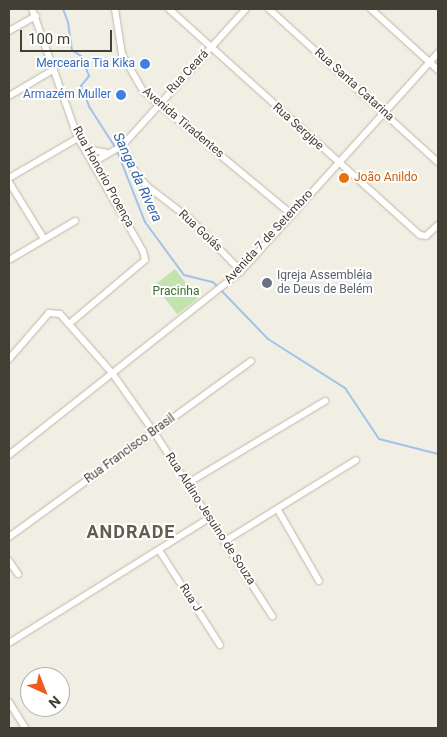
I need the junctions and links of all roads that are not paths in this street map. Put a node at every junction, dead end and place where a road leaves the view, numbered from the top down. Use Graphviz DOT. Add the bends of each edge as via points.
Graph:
graph roads {
  1 [pos="32,9"];
  2 [pos="115,9"];
  3 [pos="169,9"];
  4 [pos="246,9"];
  5 [pos="270,9"];
  6 [pos="372,9"];
  7 [pos="36,16"];
  8 [pos="9,31"];
  9 [pos="211,47"];
  10 [pos="438,53"];
  11 [pos="430,62"];
  12 [pos="53,70"];
  13 [pos="438,70"];
  14 [pos="9,96"];
  15 [pos="159,104"];
  16 [pos="385,112"];
  17 [pos="78,138"];
  18 [pos="120,147"];
  19 [pos="85,149"];
  20 [pos="107,153"];
  21 [pos="94,162"];
  22 [pos="438,162"];
  23 [pos="339,163"];
  24 [pos="9,178"];
  25 [pos="9,182"];
  26 [pos="291,214"];
  27 [pos="75,221"];
  28 [pos="438,226"];
  29 [pos="44,239"];
  30 [pos="9,260"];
  31 [pos="241,271"];
  32 [pos="70,324"];
  33 [pos="9,359"];
  34 [pos="251,361"];
  35 [pos="112,373"];
  36 [pos="325,401"];
  37 [pos="154,432"];
  38 [pos="9,455"];
  39 [pos="356,460"];
  40 [pos="188,483"];
  41 [pos="278,510"];
  42 [pos="209,518"];
  43 [pos="9,537"];
  44 [pos="224,541"];
  45 [pos="160,550"];
  46 [pos="9,561"];
  47 [pos="18,574"];
  48 [pos="318,581"];
  49 [pos="272,616"];
  50 [pos="9,643"];
  51 [pos="220,645"];
  52 [pos="9,702"];
  53 [pos="24,728"];
  1 -- 7 [label="street, Rua Honorio Proença"];
  2 -- 15 [label="street, Avenida Tiradentes" via="122,54 131,74 143,91"];
  3 -- 9 [label="street, Rua Sergipe"];
  4 -- 9 [label="street, Rua Ceará"];
  5 -- 16 [label="street, Rua Santa Catarina"];
  6 -- 11 [label="street"];
  7 -- 8 [label="street"];
  7 -- 12 [label="street, Rua Honorio Proença"];
  9 -- 15 [label="street, Rua Ceará"];
  9 -- 23 [label="street, Rua Sergipe"];
  10 -- 11 [label="street, Avenida 7 de Setembro"];
  11 -- 13 [label="street"];
  11 -- 16 [label="street, Avenida 7 de Setembro"];
  12 -- 14 [label="street"];
  12 -- 17 [label="street, Rua Honorio Proença"];
  15 -- 18 [label="street, Rua Ceará"];
  15 -- 26 [label="street, Avenida Tiradentes"];
  16 -- 22 [label="street, Rua Santa Catarina"];
  16 -- 23 [label="street, Avenida 7 de Setembro"];
  17 -- 19 [label="street, Rua Honorio Proença"];
  17 -- 24 [label="street"];
  18 -- 20 [label="street, Rua Ceará"];
  18 -- 31 [label="street, Rua Goiás" via="147,186 191,220"];
  19 -- 20 [label="street"];
  19 -- 21 [label="street, Rua Honorio Proença"];
  20 -- 21 [label="street, Rua Ceará"];
  21 -- 32 [label="street, Rua Honorio Proença" via="143,251 144,260"];
  23 -- 26 [label="street, Avenida 7 de Setembro"];
  23 -- 28 [label="street, Rua Sergipe" via="420,235 431,233"];
  25 -- 29 [label="street"];
  26 -- 31 [label="street, Avenida 7 de Setembro"];
  27 -- 29 [label="street"];
  29 -- 30 [label="street"];
  31 -- 35 [label="street, Avenida 7 de Setembro"];
  32 -- 33 [label="street" via="60,314 49,313"];
  32 -- 35 [label="street, Rua Aldino Jesuino de Souza"];
  34 -- 37 [label="street, Rua Francisco Brasil"];
  35 -- 37 [label="street, Rua Aldino Jesuino de Souza"];
  35 -- 38 [label="street, Avenida 7 de Setembro"];
  36 -- 40 [label="street"];
  37 -- 40 [label="street, Rua Aldino Jesuino de Souza"];
  37 -- 43 [label="street, Rua Francisco Brasil"];
  39 -- 41 [label="street"];
  40 -- 42 [label="street, Rua Aldino Jesuino de Souza"];
  41 -- 44 [label="street"];
  41 -- 48 [label="street"];
  42 -- 44 [label="street, Rua Aldino Jesuino de Souza"];
  42 -- 45 [label="street"];
  44 -- 49 [label="street, Rua Aldino Jesuino de Souza"];
  45 -- 50 [label="street"];
  45 -- 51 [label="street, Rua J"];
  46 -- 47 [label="street"];
  52 -- 53 [label="street"];
}
